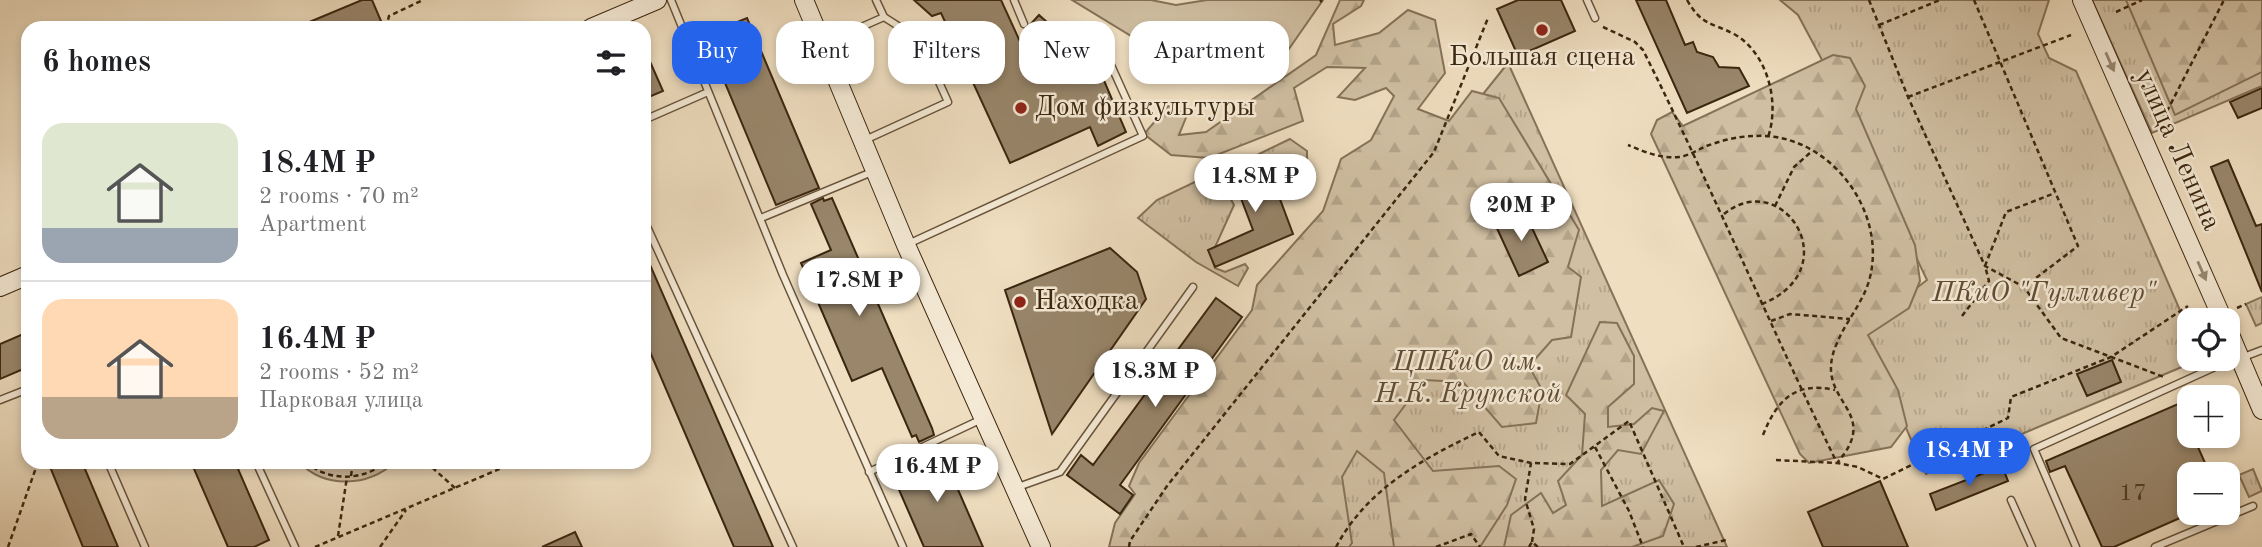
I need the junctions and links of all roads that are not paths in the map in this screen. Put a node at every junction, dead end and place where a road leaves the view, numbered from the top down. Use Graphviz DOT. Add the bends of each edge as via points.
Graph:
graph roads {
  1 [pos="657,0"];
  2 [pos="671,0"];
  3 [pos="804,0"];
  4 [pos="876,0"];
  5 [pos="1014,0"];
  6 [pos="1587,0"];
  7 [pos="2082,0"];
  8 [pos="884,17"];
  9 [pos="1595,18"];
  10 [pos="608,21"];
  11 [pos="814,21"];
  12 [pos="1023,21"];
  13 [pos="874,22"];
  14 [pos="1115,74"];
  15 [pos="841,84"];
  16 [pos="708,92"];
  17 [pos="651,117"];
  18 [pos="865,140"];
  19 [pos="877,170"];
  20 [pos="761,218"];
  21 [pos="651,235"];
  22 [pos="906,245"];
  23 [pos="21,278"];
  24 [pos="0,287"];
  25 [pos="1193,287"];
  26 [pos="2219,308"];
  27 [pos="2262,350"];
  28 [pos="2240,356"];
  29 [pos="2243,363"];
  30 [pos="2206,371"];
  31 [pos="2262,384"];
  32 [pos="21,392"];
  33 [pos="0,400"];
  34 [pos="2262,410"];
  35 [pos="984,418"];
  36 [pos="111,469"];
  37 [pos="259,469"];
  38 [pos="869,472"];
  39 [pos="1016,488"];
  40 [pos="2011,500"];
  41 [pos="2253,506"];
  42 [pos="145,547"];
  43 [pos="295,547"];
  44 [pos="793,547"];
  45 [pos="903,547"];
  46 [pos="1041,547"];
  47 [pos="2032,547"];
  48 [pos="2076,547"];
  49 [pos="2155,547"];
  1 -- 10 [label="main road"];
  2 -- 16 [label="lane"];
  3 -- 11 [label="main road"];
  4 -- 8 [label="lane"];
  5 -- 12 [label="lane"];
  6 -- 9 [label="lane"];
  7 -- 26 [label="main road, улица Ленина, one-way"];
  8 -- 13 [label="lane"];
  8 -- 18 [label="lane" via="920,40 948,102"];
  14 -- 22 [label="lane" via="1143,136"];
  15 -- 18 [label="main road"];
  16 -- 17 [label="lane"];
  16 -- 20 [label="lane"];
  18 -- 19 [label="main road"];
  19 -- 20 [label="lane"];
  19 -- 22 [label="main road"];
  20 -- 38 [label="lane"];
  21 -- 44 [label="lane"];
  22 -- 35 [label="main road"];
  23 -- 24 [label="main road"];
  25 -- 39 [label="lane" via="1060,472"];
  27 -- 29 [label="lane"];
  28 -- 29 [label="main road"];
  29 -- 31 [label="main road"];
  29 -- 34 [label="main road"];
  30 -- 48 [label="lane" via="2034,449"];
  32 -- 33 [label="lane"];
  35 -- 38 [label="lane"];
  35 -- 39 [label="main road"];
  36 -- 42 [label="lane"];
  37 -- 43 [label="lane"];
  38 -- 45 [label="lane"];
  39 -- 46 [label="main road"];
  40 -- 47 [label="lane"];
  41 -- 49 [label="lane"];
}
